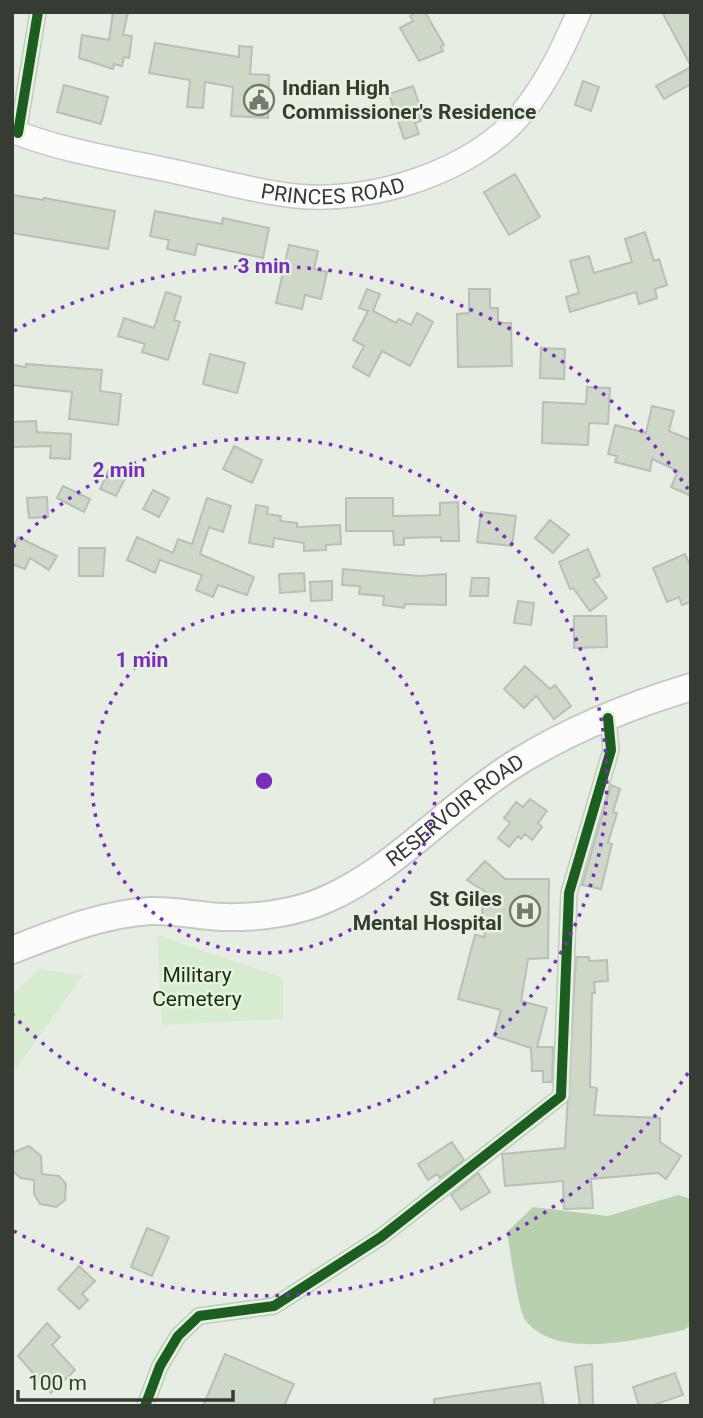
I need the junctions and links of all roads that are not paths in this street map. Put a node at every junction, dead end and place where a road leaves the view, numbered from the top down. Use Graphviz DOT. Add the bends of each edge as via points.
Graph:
graph roads {
  1 [pos="38,12"];
  2 [pos="579,12"];
  3 [pos="15,132"];
  4 [pos="691,687"];
  5 [pos="608,718"];
  6 [pos="12,950"];
  7 [pos="145,1406"];
  1 -- 3 [label="street"];
  2 -- 3 [label="main road, PRINCES ROAD" via="548,77 520,116 478,150 393,190 296,196 52,145"];
  4 -- 5 [label="highway, RESERVOIR ROAD"];
  5 -- 6 [label="highway, RESERVOIR ROAD" via="507,769 359,881 327,899 262,915 127,914 51,934"];
  5 -- 7 [label="street" via="611,750 569,893 561,1096 381,1237 274,1306 198,1316 178,1336 160,1366"];
}
